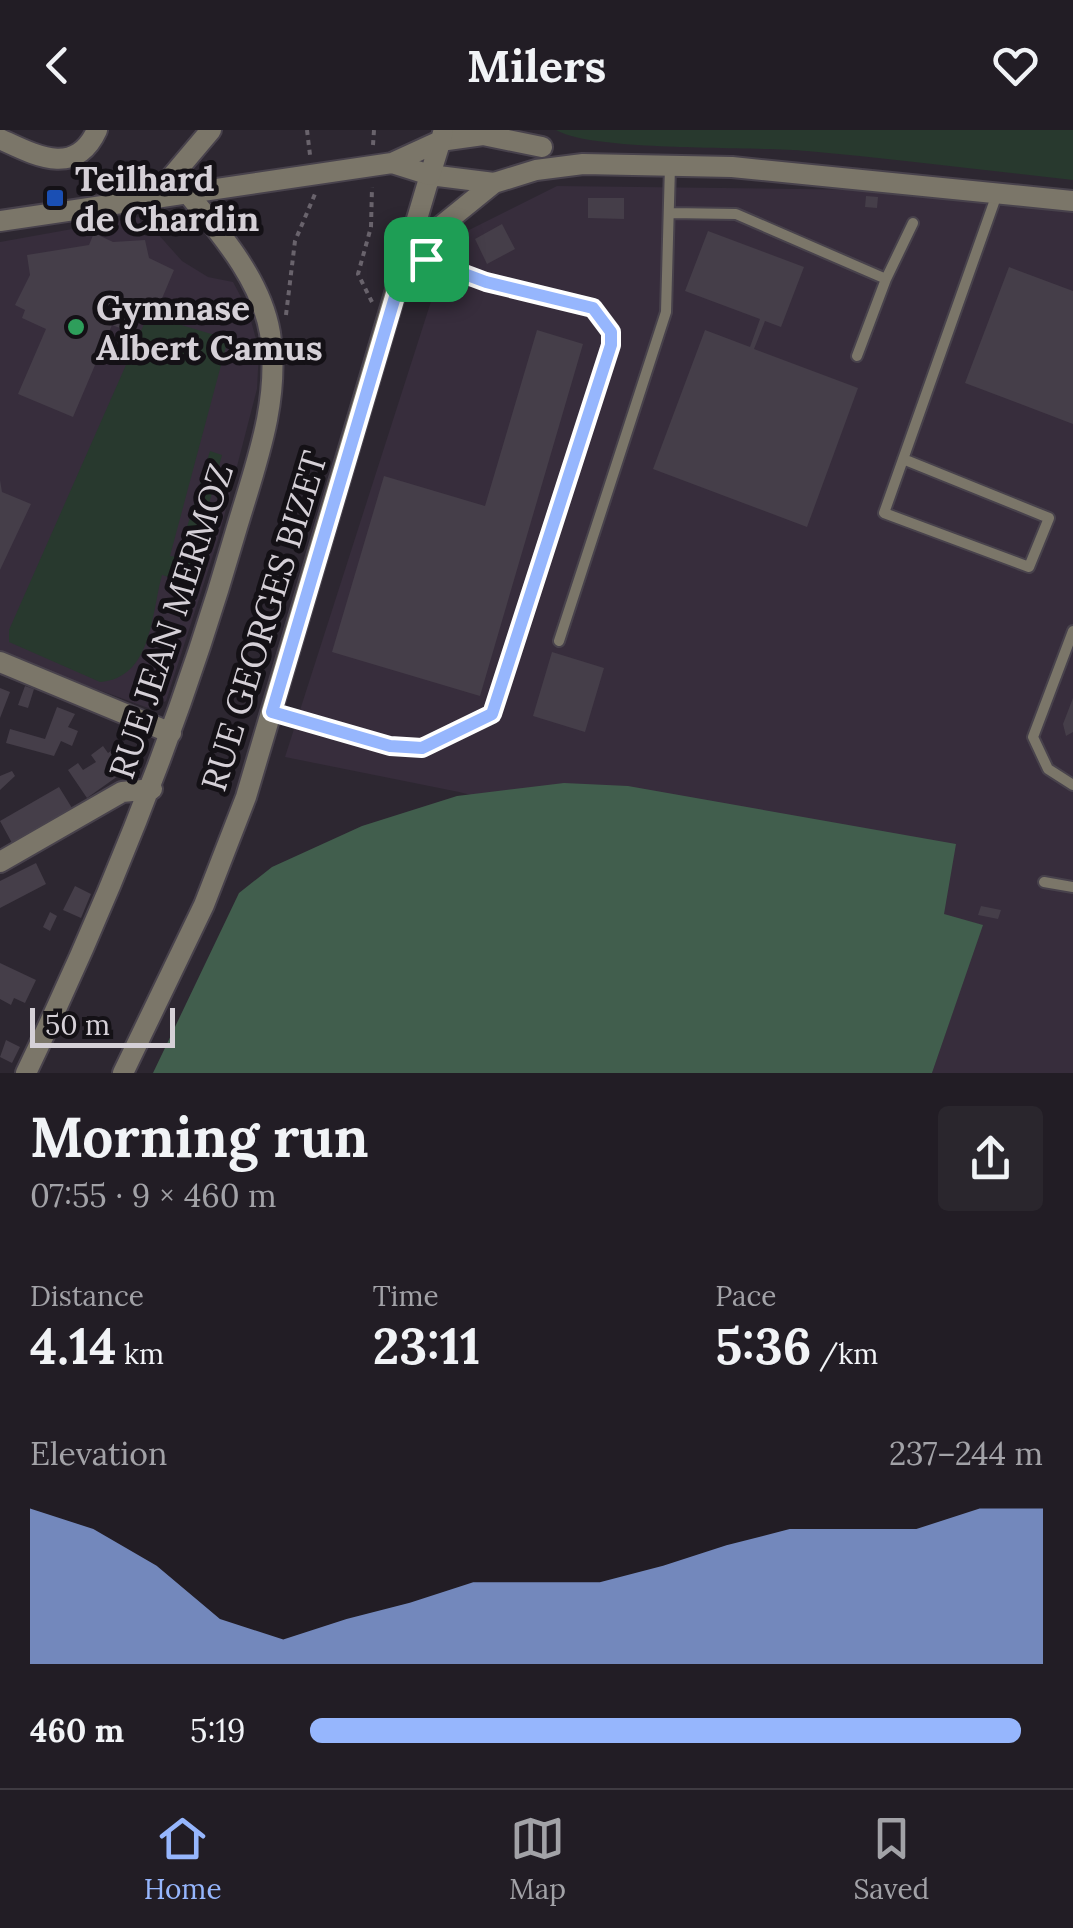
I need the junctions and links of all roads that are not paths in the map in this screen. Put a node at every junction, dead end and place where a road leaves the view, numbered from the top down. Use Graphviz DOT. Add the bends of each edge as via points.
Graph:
graph roads {
  1 [pos="97,130"];
  2 [pos="211,130"];
  3 [pos="523,130"];
  4 [pos="442,136"];
  5 [pos="0,139"];
  6 [pos="542,146"];
  7 [pos="383,158"];
  8 [pos="583,164"];
  9 [pos="670,166"];
  10 [pos="430,174"];
  11 [pos="494,183"];
  12 [pos="185,190"];
  13 [pos="997,193"];
  14 [pos="157,194"];
  15 [pos="1073,200"];
  16 [pos="670,213"];
  17 [pos="0,221"];
  18 [pos="913,223"];
  19 [pos="408,253"];
  20 [pos="886,279"];
  21 [pos="856,356"];
  22 [pos="903,459"];
  23 [pos="1073,631"];
  24 [pos="558,641"];
  25 [pos="0,662"];
  26 [pos="272,712"];
  27 [pos="171,733"];
  28 [pos="1073,784"];
  29 [pos="152,788"];
  30 [pos="0,862"];
  31 [pos="1044,882"];
  32 [pos="1073,888"];
  33 [pos="26,1073"];
  34 [pos="123,1073"];
  1 -- 5 [label="street" via="72,158 44,160"];
  2 -- 14 [label="street"];
  3 -- 6 [label="street"];
  4 -- 6 [label="street" via="483,135"];
  4 -- 7 [label="street"];
  4 -- 10 [label="street, RUE GEORGES BIZET"];
  6 -- 8 [label="street"];
  7 -- 10 [label="street"];
  7 -- 12 [label="street"];
  8 -- 9 [label="street"];
  8 -- 11 [label="street"];
  9 -- 13 [label="street" via="732,166"];
  9 -- 16 [label="lane"];
  10 -- 11 [label="street"];
  10 -- 19 [label="street, RUE GEORGES BIZET"];
  11 -- 19 [label="street"];
  12 -- 14 [label="street"];
  12 -- 27 [label="street, RUE JEAN MERMOZ" via="242,266 261,306 272,348 271,398"];
  13 -- 15 [label="street"];
  13 -- 22 [label="lane"];
  14 -- 17 [label="street"];
  16 -- 20 [label="lane" via="736,214"];
  16 -- 24 [label="lane" via="666,312"];
  18 -- 20 [label="lane"];
  19 -- 26 [label="street, RUE GEORGES BIZET"];
  19 -- 26 [label="lane" via="486,282 593,308 611,332 611,345 492,714 422,748 390,746"];
  20 -- 21 [label="lane"];
  22 -- 22 [label="lane" via="1049,518 1029,568 884,514"];
  23 -- 28 [label="lane" via="1034,736 1048,768"];
  25 -- 27 [label="street"];
  26 -- 34 [label="street, RUE GEORGES BIZET" via="222,862"];
  27 -- 29 [label="street, RUE JEAN MERMOZ"];
  29 -- 30 [label="street" via="122,792"];
  29 -- 33 [label="street, RUE JEAN MERMOZ"];
  31 -- 32 [label="lane"];
}
